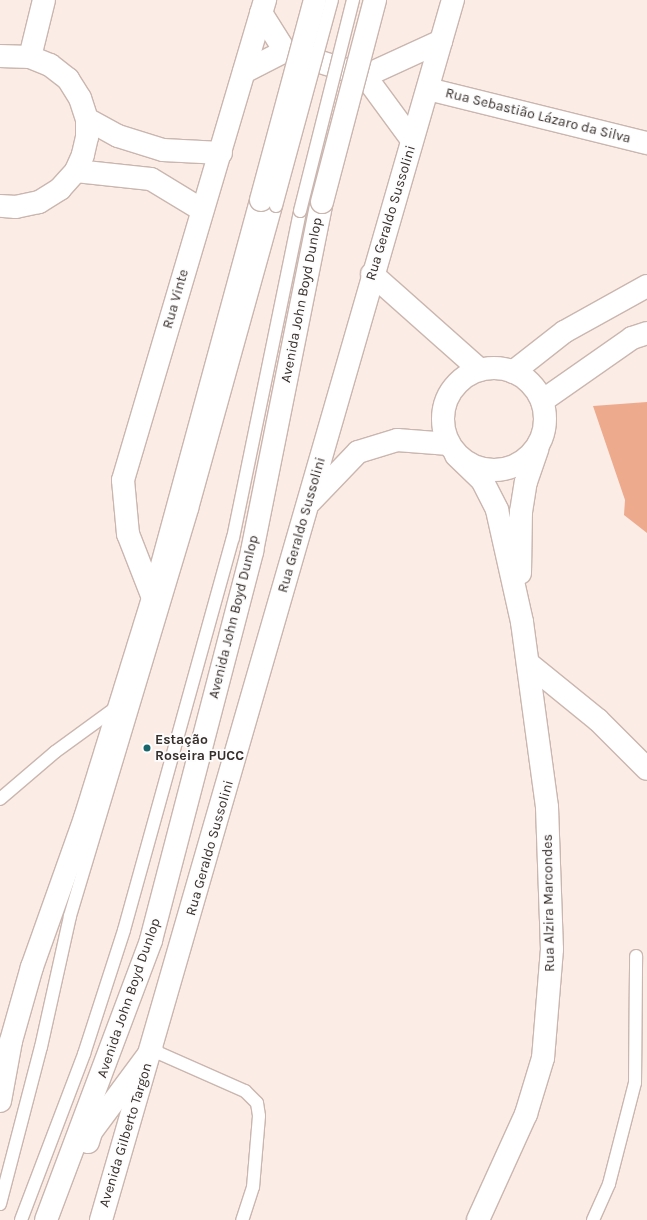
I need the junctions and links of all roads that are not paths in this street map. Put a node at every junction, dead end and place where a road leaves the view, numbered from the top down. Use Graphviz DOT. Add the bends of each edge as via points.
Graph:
graph roads {
  1 [pos="44,0"];
  2 [pos="315,0"];
  3 [pos="332,0"];
  4 [pos="353,0"];
  5 [pos="375,0"];
  6 [pos="453,0"];
  7 [pos="263,7"];
  8 [pos="441,41"];
  9 [pos="286,51"];
  10 [pos="0,56"];
  11 [pos="30,57"];
  12 [pos="244,72"];
  13 [pos="365,76"];
  14 [pos="428,89"];
  15 [pos="86,119"];
  16 [pos="412,140"];
  17 [pos="647,142"];
  18 [pos="221,153"];
  19 [pos="76,171"];
  20 [pos="268,203"];
  21 [pos="0,206"];
  22 [pos="202,210"];
  23 [pos="372,274"];
  24 [pos="647,286"];
  25 [pos="647,333"];
  26 [pos="480,370"];
  27 [pos="513,372"];
  28 [pos="542,400"];
  29 [pos="540,441"];
  30 [pos="453,449"];
  31 [pos="308,503"];
  32 [pos="153,598"];
  33 [pos="522,622"];
  34 [pos="529,664"];
  35 [pos="122,703"];
  36 [pos="647,769"];
  37 [pos="0,799"];
  38 [pos="636,956"];
  39 [pos="152,1050"];
  40 [pos="0,1101"];
  41 [pos="0,1204"];
  42 [pos="21,1220"];
  43 [pos="46,1220"];
  44 [pos="59,1220"];
  45 [pos="101,1220"];
  46 [pos="242,1220"];
  47 [pos="478,1220"];
  48 [pos="593,1220"];
  1 -- 11 [label="street"];
  2 -- 20 [label="street, bridge"];
  3 -- 20 [label="lane, bridge"];
  4 -- 42 [label="lane, bridge" via="300,210 231,545 124,930 84,1054"];
  5 -- 43 [label="street, Avenida John Boyd Dunlop, bridge" via="322,202 252,551 151,940"];
  6 -- 8 [label="street, Rua Geraldo Sussolini"];
  7 -- 9 [label="street"];
  7 -- 12 [label="street, Rua Vinte"];
  8 -- 13 [label="street"];
  8 -- 14 [label="street, Rua Geraldo Sussolini"];
  9 -- 12 [label="street"];
  9 -- 13 [label="street"];
  10 -- 11 [label="street"];
  11 -- 15 [label="street" via="50,65 68,79 80,98"];
  12 -- 18 [label="street, Rua Vinte"];
  13 -- 16 [label="street"];
  14 -- 16 [label="street, Rua Geraldo Sussolini"];
  14 -- 17 [label="street, Rua Sebastião Lázaro da Silva"];
  15 -- 18 [label="street" via="118,136 163,150"];
  15 -- 19 [label="street" via="86,143"];
  16 -- 23 [label="street, Rua Geraldo Sussolini"];
  18 -- 22 [label="street, Rua Vinte"];
  19 -- 21 [label="street" via="60,189 39,202 16,207"];
  19 -- 22 [label="street" via="150,179"];
  20 -- 32 [label="street"];
  20 -- 41 [label="lane" via="192,509 70,916 41,1047"];
  22 -- 32 [label="street, Rua Vinte" via="123,480 128,534"];
  23 -- 26 [label="street"];
  23 -- 31 [label="street, Rua Geraldo Sussolini"];
  24 -- 27 [label="street" via="564,332"];
  25 -- 28 [label="street" via="632,338"];
  26 -- 27 [label="street" via="497,368"];
  26 -- 30 [label="street" via="458,383 444,406 444,432"];
  27 -- 28 [label="street" via="535,388"];
  28 -- 29 [label="street" via="545,414"];
  29 -- 30 [label="street" via="531,455 518,465 502,470 485,470 470,465"];
  29 -- 33 [label="street, Rua Alzira Marcondes" via="526,482 521,512"];
  30 -- 31 [label="street" via="397,440 358,452"];
  30 -- 33 [label="street, Rua Alzira Marcondes" via="482,480 497,510"];
  31 -- 39 [label="street, Rua Geraldo Sussolini"];
  32 -- 35 [label="street"];
  33 -- 34 [label="street, Rua Alzira Marcondes"];
  34 -- 36 [label="street" via="598,720"];
  34 -- 47 [label="street, Rua Alzira Marcondes" via="547,807 552,950 543,1058 526,1114"];
  35 -- 37 [label="lane" via="55,752"];
  35 -- 40 [label="street" via="86,818 32,967 11,1041"];
  38 -- 48 [label="lane" via="635,1083 609,1184"];
  39 -- 44 [label="street" via="91,1132"];
  39 -- 45 [label="street, Avenida Gilberto Targon"];
  39 -- 46 [label="lane" via="245,1091 258,1103 253,1187"];
}
